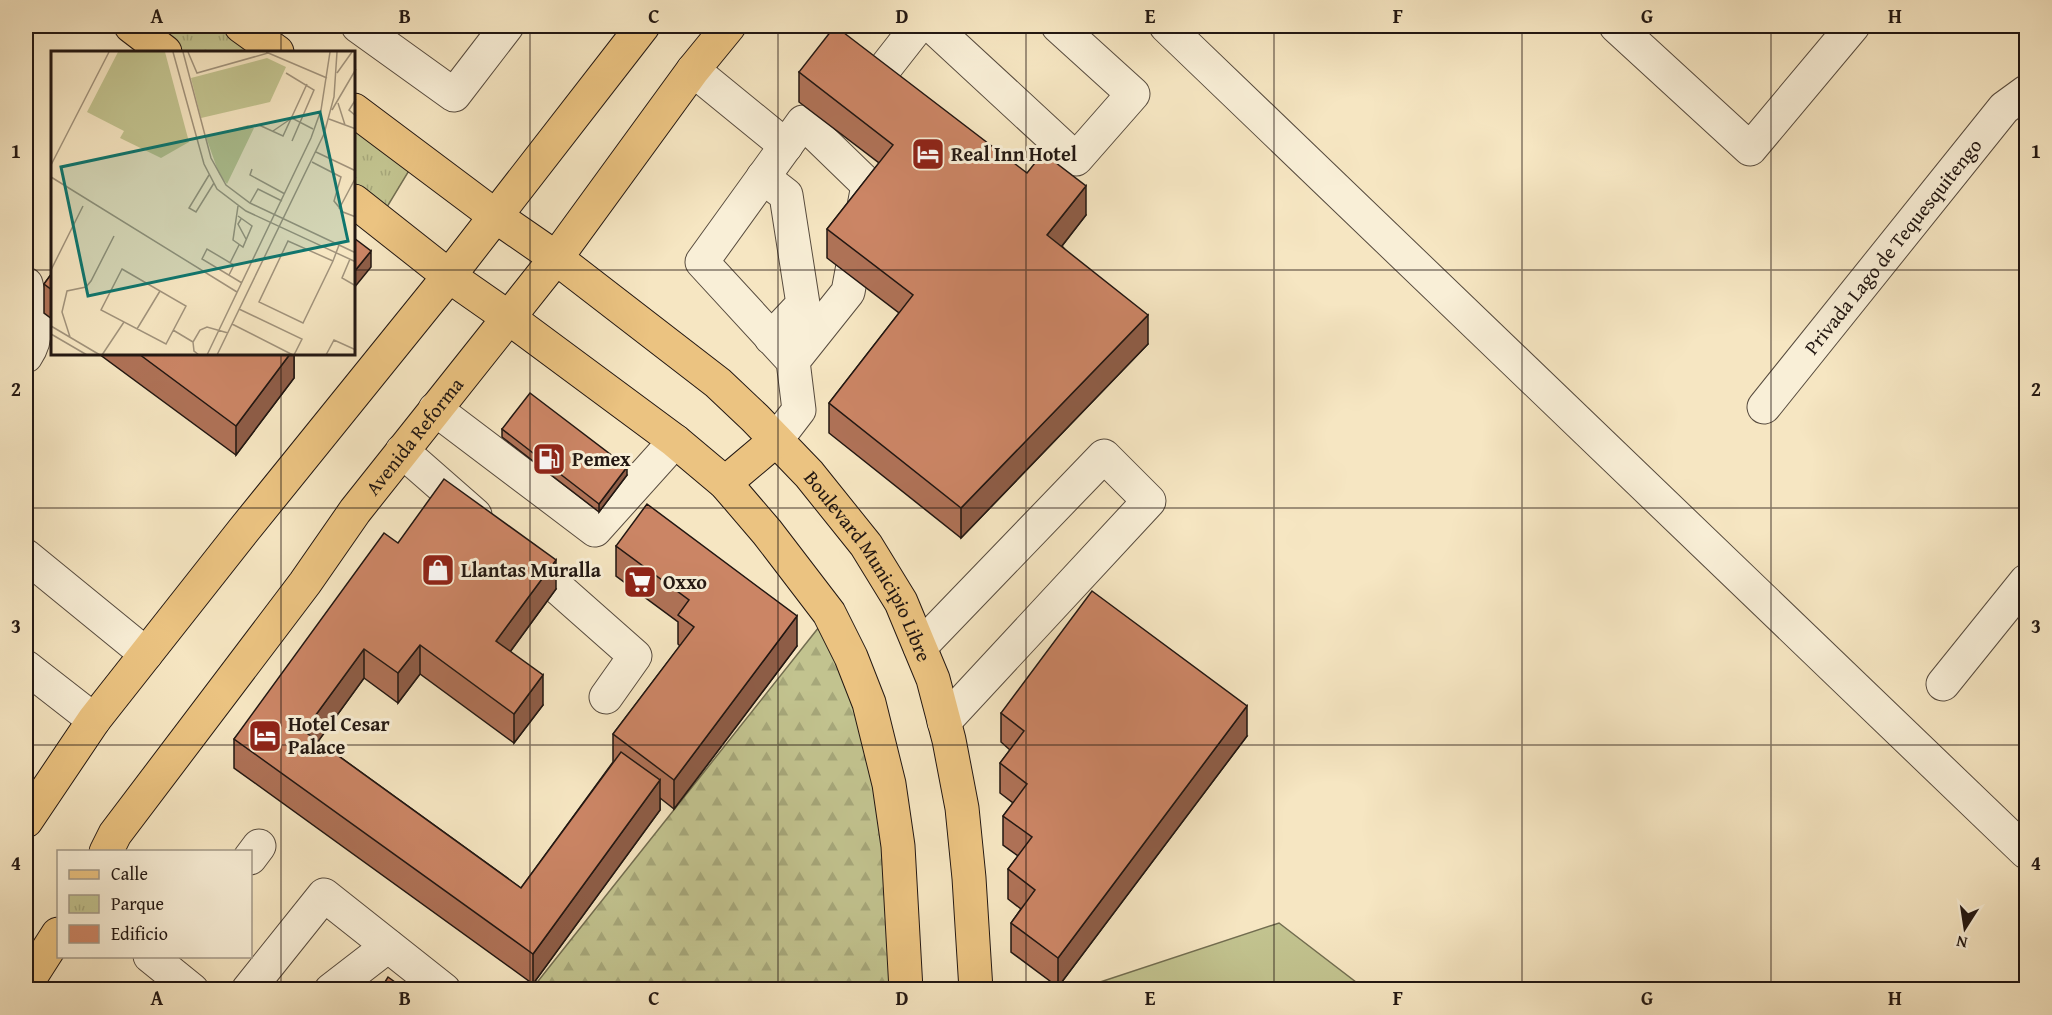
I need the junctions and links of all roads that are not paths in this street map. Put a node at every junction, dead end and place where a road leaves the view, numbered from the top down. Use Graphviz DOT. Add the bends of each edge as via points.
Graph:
graph roads {
  1 [pos="131,26"];
  2 [pos="241,26"];
  3 [pos="358,26"];
  4 [pos="507,26"];
  5 [pos="643,26"];
  6 [pos="729,26"];
  7 [pos="918,26"];
  8 [pos="932,26"];
  9 [pos="1058,26"];
  10 [pos="1166,26"];
  11 [pos="1616,26"];
  12 [pos="1853,26"];
  13 [pos="164,51"];
  14 [pos="276,51"];
  15 [pos="693,70"];
  16 [pos="2026,92"];
  17 [pos="356,112"];
  18 [pos="825,144"];
  19 [pos="786,146"];
  20 [pos="763,177"];
  21 [pos="356,203"];
  22 [pos="494,215"];
  23 [pos="556,258"];
  24 [pos="449,276"];
  25 [pos="26,284"];
  26 [pos="509,318"];
  27 [pos="782,349"];
  28 [pos="26,356"];
  29 [pos="1764,407"];
  30 [pos="435,409"];
  31 [pos="776,440"];
  32 [pos="675,441"];
  33 [pos="402,451"];
  34 [pos="725,483"];
  35 [pos="26,556"];
  36 [pos="2026,581"];
  37 [pos="920,647"];
  38 [pos="146,654"];
  39 [pos="26,668"];
  40 [pos="1942,684"];
  41 [pos="606,697"];
  42 [pos="94,720"];
  43 [pos="944,722"];
  44 [pos="26,821"];
  45 [pos="107,850"];
  46 [pos="2026,852"];
  47 [pos="57,936"];
  48 [pos="388,946"];
  49 [pos="26,984"];
  50 [pos="248,990"];
  51 [pos="331,990"];
  52 [pos="444,990"];
  53 [pos="906,990"];
  54 [pos="976,990"];
  1 -- 13 [label="main road"];
  2 -- 14 [label="main road"];
  3 -- 4 [label="street" via="454,95"];
  5 -- 22 [label="main road"];
  6 -- 15 [label="main road, Avenida Reforma"];
  7 -- 18 [label="street"];
  8 -- 9 [label="street" via="1076,159 1133,94"];
  10 -- 46 [label="street"];
  11 -- 12 [label="street" via="1750,149"];
  15 -- 19 [label="street"];
  15 -- 23 [label="main road, Avenida Reforma"];
  16 -- 29 [label="street, Privada Lago de Tequesquitengo" via="2004,108"];
  17 -- 22 [label="main road, Boulevard Municipio Libre"];
  18 -- 19 [label="street" via="803,122"];
  18 -- 27 [label="street" via="868,185 848,292"];
  19 -- 20 [label="street"];
  20 -- 27 [label="street" via="786,195 802,304"];
  20 -- 27 [label="street" via="702,262"];
  21 -- 24 [label="main road"];
  22 -- 23 [label="main road, Boulevard Municipio Libre"];
  22 -- 24 [label="main road"];
  23 -- 26 [label="main road, Avenida Reforma"];
  23 -- 31 [label="main road, Boulevard Municipio Libre" via="718,383"];
  24 -- 26 [label="main road"];
  24 -- 38 [label="main road"];
  25 -- 28 [label="street" via="35,323 33,346"];
  26 -- 30 [label="main road, Avenida Reforma"];
  26 -- 32 [label="main road"];
  27 -- 31 [label="street" via="800,410"];
  30 -- 32 [label="street" via="595,530"];
  30 -- 33 [label="main road, Avenida Reforma"];
  31 -- 34 [label="main road"];
  31 -- 37 [label="main road, Boulevard Municipio Libre" via="866,545 902,602"];
  32 -- 34 [label="main road"];
  33 -- 41 [label="street" via="635,656"];
  33 -- 45 [label="main road, Avenida Reforma" via="115,834"];
  34 -- 53 [label="main road" via="829,614 869,703 889,784 898,846"];
  35 -- 38 [label="street"];
  36 -- 40 [label="street"];
  37 -- 43 [label="main road, Boulevard Municipio Libre"];
  37 -- 43 [label="street" via="1104,456 1149,501"];
  38 -- 42 [label="main road"];
  39 -- 42 [label="street"];
  42 -- 44 [label="main road"];
  43 -- 54 [label="main road, Boulevard Municipio Libre" via="962,808"];
  47 -- 49 [label="main road"];
  48 -- 50 [label="street" via="324,895"];
  48 -- 51 [label="street"];
  48 -- 52 [label="street"];
}
